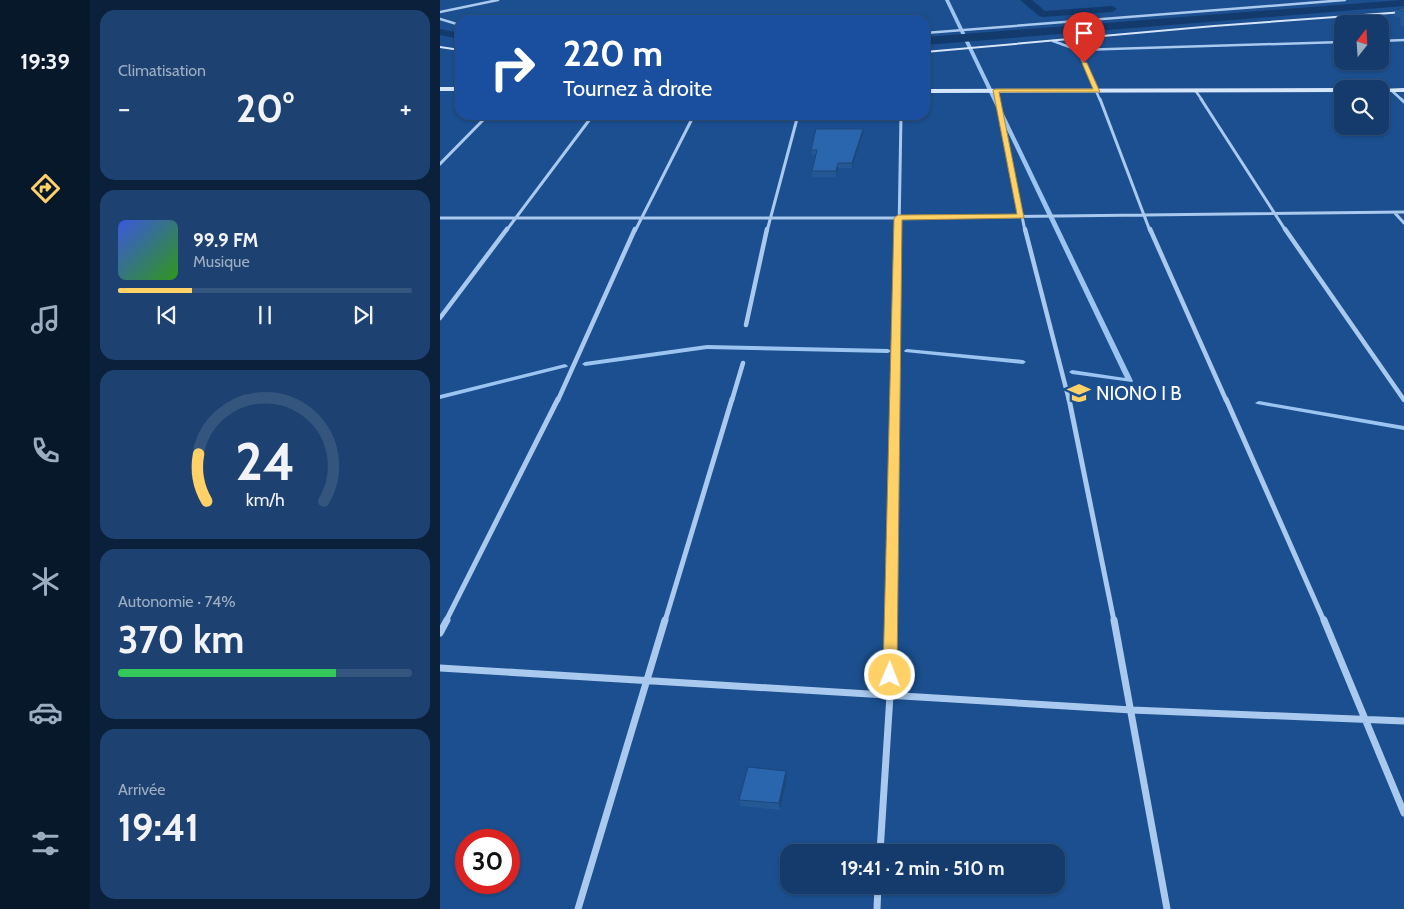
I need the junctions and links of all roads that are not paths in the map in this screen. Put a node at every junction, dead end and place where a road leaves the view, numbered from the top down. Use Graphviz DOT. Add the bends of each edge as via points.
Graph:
graph roads {
  1 [pos="498,0"];
  2 [pos="1345,0"];
  3 [pos="440,12"];
  4 [pos="1404,12"];
  5 [pos="440,19"];
  6 [pos="455,24"];
  7 [pos="930,33"];
  8 [pos="1389,40"];
  9 [pos="1404,40"];
  10 [pos="1053,41"];
  11 [pos="1334,42"];
  12 [pos="440,47"];
  13 [pos="455,49"];
  14 [pos="1078,50"];
  15 [pos="930,52"];
  16 [pos="440,89"];
  17 [pos="455,89"];
  18 [pos="930,90"];
  19 [pos="996,90"];
  20 [pos="1195,90"];
  21 [pos="1334,90"];
  22 [pos="1391,90"];
  23 [pos="1404,90"];
  24 [pos="1097,91"];
  25 [pos="1404,102"];
  26 [pos="483,120"];
  27 [pos="589,120"];
  28 [pos="691,120"];
  29 [pos="797,120"];
  30 [pos="901,120"];
  31 [pos="440,164"];
  32 [pos="1394,212"];
  33 [pos="1404,212"];
  34 [pos="1274,214"];
  35 [pos="1144,215"];
  36 [pos="1021,216"];
  37 [pos="641,217"];
  38 [pos="770,217"];
  39 [pos="440,218"];
  40 [pos="516,218"];
  41 [pos="898,218"];
  42 [pos="1404,223"];
  43 [pos="440,318"];
  44 [pos="746,325"];
  45 [pos="743,363"];
  46 [pos="1404,400"];
  47 [pos="440,633"];
  48 [pos="440,668"];
  49 [pos="648,681"];
  50 [pos="890,695"];
  51 [pos="1132,710"];
  52 [pos="1367,719"];
  53 [pos="1404,721"];
  54 [pos="1404,813"];
  55 [pos="881,844"];
  56 [pos="878,894"];
  57 [pos="578,909"];
  58 [pos="877,909"];
  59 [pos="1167,909"];
  1 -- 3 [label="street"];
  2 -- 7 [label="street"];
  4 -- 10 [label="street"];
  5 -- 6 [label="street"];
  8 -- 9 [label="street"];
  10 -- 14 [label="street"];
  10 -- 15 [label="street"];
  11 -- 14 [label="street"];
  12 -- 13 [label="street"];
  14 -- 24 [label="street"];
  16 -- 17 [label="street"];
  18 -- 19 [label="street"];
  19 -- 24 [label="street"];
  19 -- 36 [label="street"];
  20 -- 21 [label="street"];
  20 -- 24 [label="street"];
  20 -- 34 [label="street"];
  22 -- 23 [label="street"];
  22 -- 25 [label="street"];
  24 -- 35 [label="street"];
  26 -- 31 [label="street"];
  27 -- 40 [label="street"];
  28 -- 37 [label="street"];
  29 -- 38 [label="street"];
  30 -- 41 [label="street"];
  32 -- 33 [label="street"];
  32 -- 34 [label="street"];
  32 -- 42 [label="street"];
  34 -- 35 [label="street"];
  34 -- 46 [label="street"];
  35 -- 36 [label="street"];
  35 -- 52 [label="street"];
  36 -- 41 [label="street"];
  36 -- 51 [label="street" via="1072,410"];
  37 -- 38 [label="street"];
  37 -- 40 [label="street"];
  37 -- 47 [label="street" via="567,382"];
  38 -- 41 [label="street"];
  38 -- 44 [label="street"];
  39 -- 40 [label="street"];
  40 -- 43 [label="street"];
  41 -- 50 [label="street"];
  45 -- 49 [label="street"];
  48 -- 49 [label="street"];
  49 -- 50 [label="street"];
  49 -- 57 [label="street"];
  50 -- 51 [label="street"];
  50 -- 55 [label="street"];
  51 -- 52 [label="street"];
  51 -- 59 [label="street"];
  52 -- 53 [label="street"];
  52 -- 54 [label="street"];
  56 -- 58 [label="street"];
}
